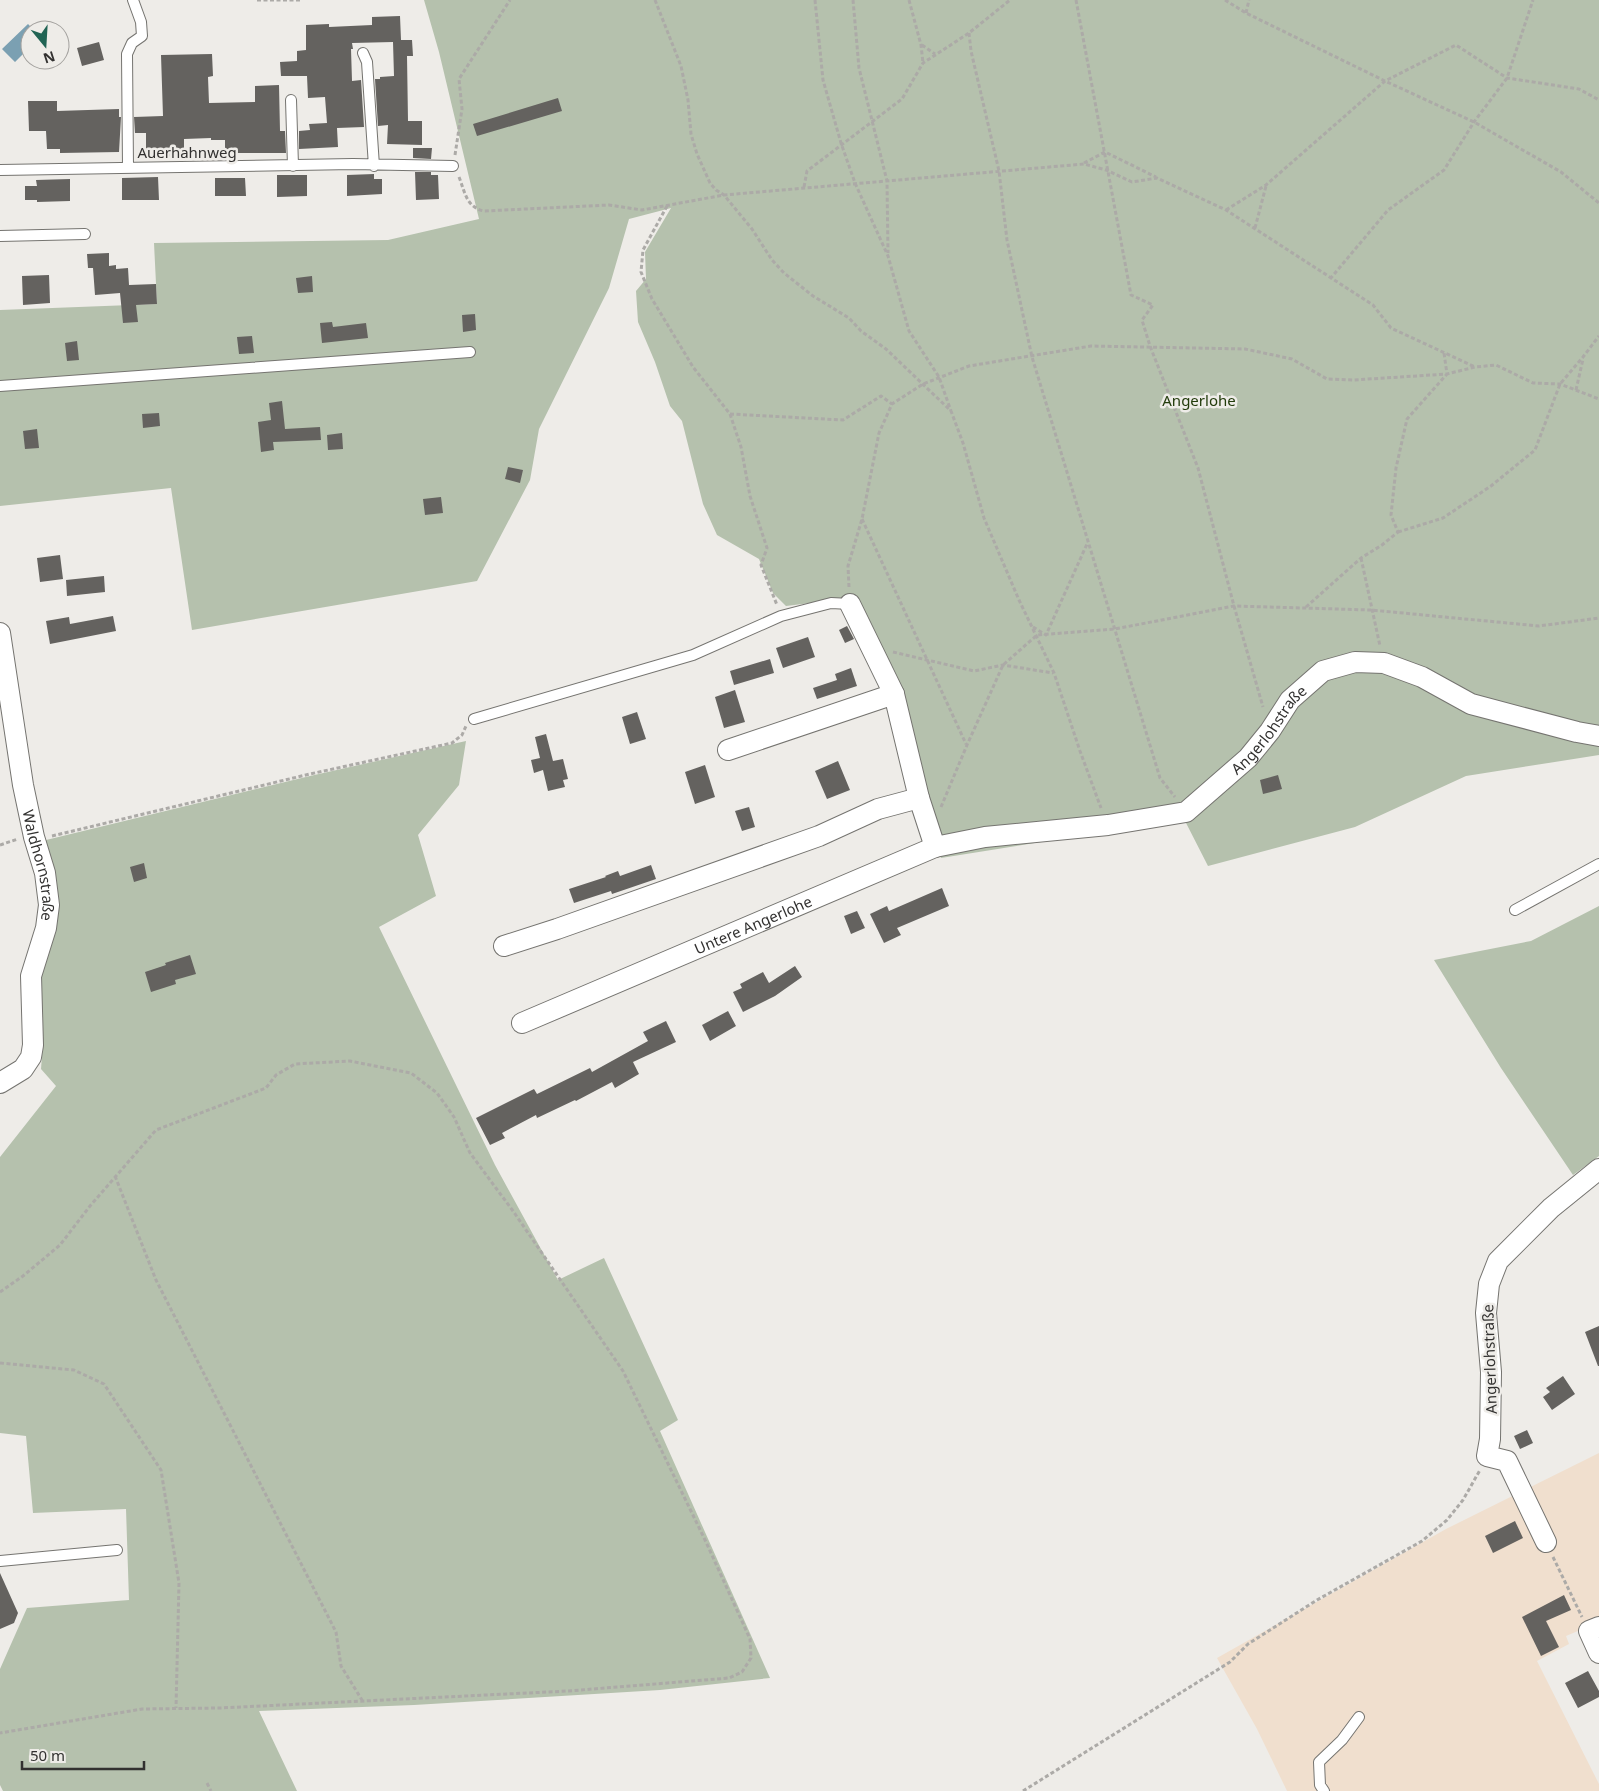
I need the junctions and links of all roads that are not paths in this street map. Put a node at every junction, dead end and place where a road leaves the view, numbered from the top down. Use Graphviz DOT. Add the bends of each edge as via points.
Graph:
graph roads {
  1 [pos="133,0"];
  2 [pos="363,53"];
  3 [pos="291,100"];
  4 [pos="293,166"];
  5 [pos="374,166"];
  6 [pos="453,166"];
  7 [pos="128,167"];
  8 [pos="0,170"];
  9 [pos="85,234"];
  10 [pos="0,236"];
  11 [pos="470,352"];
  12 [pos="0,386"];
  13 [pos="850,604"];
  14 [pos="0,633"];
  15 [pos="894,694"];
  16 [pos="474,719"];
  17 [pos="1599,736"];
  18 [pos="728,750"];
  19 [pos="919,798"];
  20 [pos="934,840"];
  21 [pos="1599,864"];
  22 [pos="1515,910"];
  23 [pos="504,946"];
  24 [pos="522,1023"];
  25 [pos="0,1083"];
  26 [pos="1599,1169"];
  27 [pos="1546,1542"];
  28 [pos="117,1550"];
  29 [pos="0,1561"];
  30 [pos="1594,1629"];
  31 [pos="1599,1653"];
  32 [pos="1359,1717"];
  33 [pos="1324,1791"];
  1 -- 7 [label="lane" via="142,36 132,43 127,54"];
  2 -- 5 [label="lane" via="367,62"];
  3 -- 4 [label="lane"];
  4 -- 5 [label="lane, Auerhahnweg"];
  4 -- 7 [label="lane, Auerhahnweg"];
  5 -- 6 [label="lane, Auerhahnweg"];
  7 -- 8 [label="lane, Auerhahnweg"];
  9 -- 10 [label="lane"];
  11 -- 12 [label="lane"];
  13 -- 15 [label="street"];
  13 -- 16 [label="lane" via="831,603 781,616 693,655"];
  14 -- 25 [label="street, Waldhornstraße" via="23,785 45,874 49,905 46,928 31,976 32,1057 23,1069"];
  15 -- 18 [label="street"];
  15 -- 19 [label="street"];
  17 -- 20 [label="street, Angerlohstraße" via="1471,704 1422,677 1384,664 1355,662 1323,671 1290,700 1248,758 1186,812 1108,824"];
  19 -- 20 [label="street"];
  19 -- 23 [label="street" via="878,809 804,842"];
  20 -- 24 [label="street, Untere Angerlohe"];
  21 -- 22 [label="lane"];
  26 -- 27 [label="street, Angerlohstraße" via="1551,1208 1498,1261 1489,1284 1486,1313 1492,1372 1487,1456 1507,1460"];
  28 -- 29 [label="lane"];
  30 -- 31 [label="street"];
  32 -- 33 [label="lane" via="1342,1740 1319,1762 1320,1786"];
}
